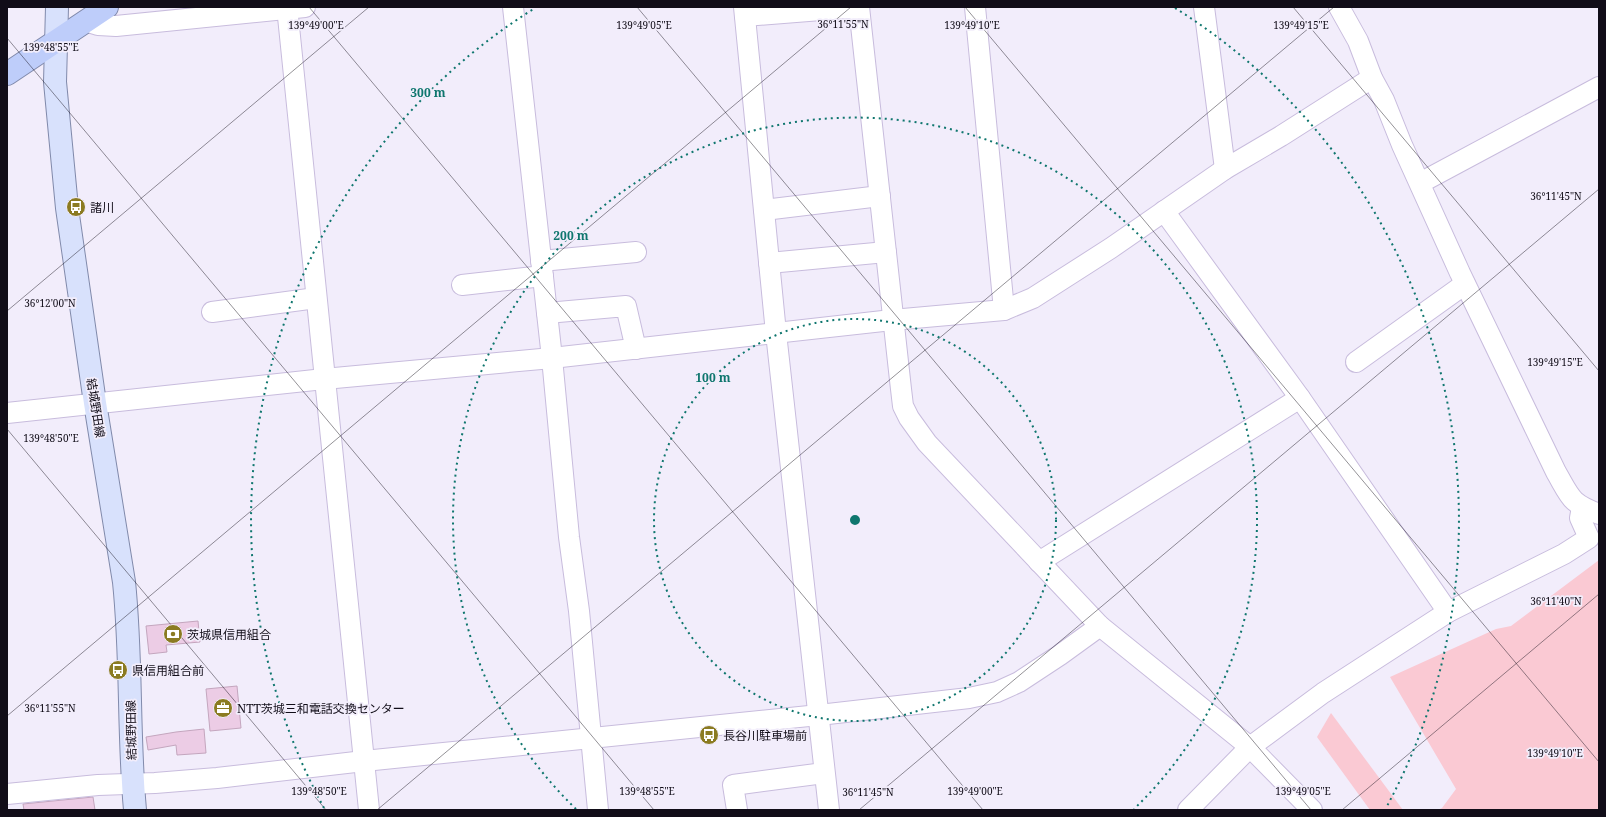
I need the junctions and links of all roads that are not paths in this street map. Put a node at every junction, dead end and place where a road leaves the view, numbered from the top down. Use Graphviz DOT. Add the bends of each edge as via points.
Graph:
graph roads {
  1 [pos="58,7"];
  2 [pos="107,7"];
  3 [pos="513,7"];
  4 [pos="859,7"];
  5 [pos="975,7"];
  6 [pos="1204,7"];
  7 [pos="1339,7"];
  8 [pos="293,8"];
  9 [pos="744,11"];
  10 [pos="85,21"];
  11 [pos="56,40"];
  12 [pos="7,74"];
  13 [pos="1372,78"];
  14 [pos="1599,87"];
  15 [pos="1225,169"];
  16 [pos="1420,184"];
  17 [pos="880,196"];
  18 [pos="764,210"];
  19 [pos="1164,211"];
  20 [pos="636,252"];
  21 [pos="886,252"];
  22 [pos="769,263"];
  23 [pos="542,269"];
  24 [pos="1465,284"];
  25 [pos="462,285"];
  26 [pos="316,298"];
  27 [pos="1004,310"];
  28 [pos="212,312"];
  29 [pos="547,313"];
  30 [pos="892,320"];
  31 [pos="776,333"];
  32 [pos="636,349"];
  33 [pos="552,358"];
  34 [pos="1356,362"];
  35 [pos="324,379"];
  36 [pos="1300,398"];
  37 [pos="95,403"];
  38 [pos="7,413"];
  39 [pos="1590,510"];
  40 [pos="1039,562"];
  41 [pos="1448,612"];
  42 [pos="1100,626"];
  43 [pos="819,715"];
  44 [pos="592,738"];
  45 [pos="1250,747"];
  46 [pos="364,761"];
  47 [pos="824,773"];
  48 [pos="133,783"];
  49 [pos="7,794"];
  50 [pos="135,810"];
  51 [pos="369,810"];
  52 [pos="598,810"];
  53 [pos="737,810"];
  54 [pos="828,810"];
  55 [pos="1188,810"];
  56 [pos="1312,810"];
  1 -- 11 [label="main road, 結城野田線"];
  2 -- 10 [label="highway"];
  3 -- 23 [label="street"];
  4 -- 9 [label="street"];
  4 -- 17 [label="street"];
  5 -- 27 [label="street"];
  6 -- 15 [label="street"];
  7 -- 13 [label="street" via="1358,41"];
  8 -- 10 [label="street" via="116,26"];
  8 -- 26 [label="street"];
  9 -- 18 [label="street"];
  10 -- 11 [label="highway"];
  11 -- 12 [label="highway"];
  11 -- 37 [label="main road, 結城野田線" via="56,93 66,201"];
  13 -- 15 [label="street"];
  13 -- 16 [label="street"];
  14 -- 16 [label="street"];
  15 -- 19 [label="street"];
  16 -- 24 [label="street"];
  17 -- 18 [label="street"];
  17 -- 21 [label="street"];
  18 -- 22 [label="street"];
  19 -- 27 [label="street" via="1033,298"];
  19 -- 36 [label="street"];
  20 -- 23 [label="street"];
  21 -- 22 [label="street"];
  21 -- 30 [label="street"];
  22 -- 31 [label="street"];
  23 -- 25 [label="street"];
  23 -- 29 [label="street"];
  24 -- 34 [label="street"];
  24 -- 39 [label="street" via="1556,472 1572,500"];
  26 -- 28 [label="street"];
  26 -- 35 [label="street"];
  27 -- 30 [label="street"];
  29 -- 32 [label="street" via="626,306"];
  29 -- 33 [label="street"];
  30 -- 31 [label="street"];
  30 -- 40 [label="street" via="900,389 909,418 928,444"];
  31 -- 32 [label="street"];
  31 -- 43 [label="street"];
  32 -- 33 [label="street"];
  33 -- 35 [label="street"];
  33 -- 44 [label="street"];
  35 -- 37 [label="street"];
  35 -- 46 [label="street"];
  36 -- 40 [label="street"];
  36 -- 41 [label="street"];
  37 -- 38 [label="street"];
  37 -- 48 [label="main road, 結城野田線" via="127,611"];
  39 -- 41 [label="street" via="1580,518 1589,538 1564,554"];
  40 -- 42 [label="street"];
  41 -- 45 [label="street" via="1323,693"];
  42 -- 43 [label="street" via="1019,682 997,692 941,702"];
  42 -- 45 [label="street"];
  43 -- 44 [label="street"];
  43 -- 47 [label="street"];
  44 -- 46 [label="street"];
  44 -- 52 [label="street"];
  45 -- 55 [label="street"];
  45 -- 56 [label="street"];
  46 -- 48 [label="street" via="217,778"];
  46 -- 51 [label="street"];
  47 -- 53 [label="street" via="733,785"];
  47 -- 54 [label="street"];
  48 -- 49 [label="street"];
  48 -- 50 [label="main road, 結城野田線"];
}
